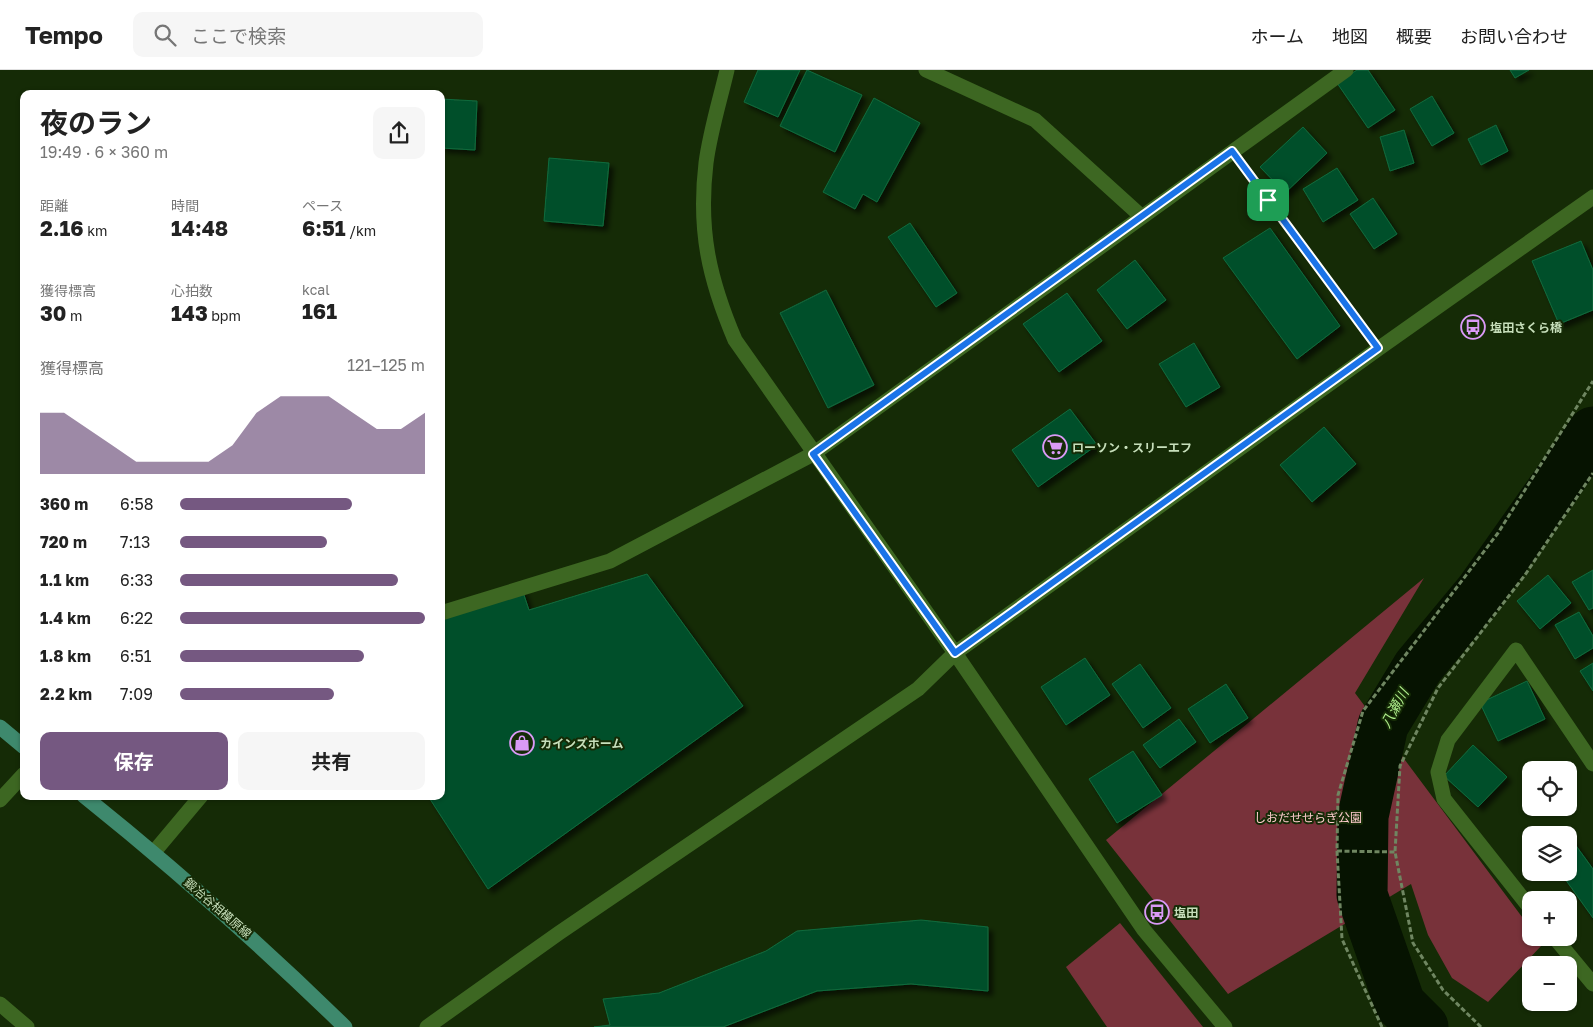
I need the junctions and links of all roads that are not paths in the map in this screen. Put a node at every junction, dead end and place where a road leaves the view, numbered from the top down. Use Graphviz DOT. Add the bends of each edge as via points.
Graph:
graph roads {
  1 [pos="727,70"];
  2 [pos="926,70"];
  3 [pos="1346,70"];
  4 [pos="1593,197"];
  5 [pos="1141,216"];
  6 [pos="813,454"];
  7 [pos="445,612"];
  8 [pos="955,653"];
  9 [pos="0,727"];
  10 [pos="20,744"];
  11 [pos="1593,764"];
  12 [pos="20,778"];
  13 [pos="0,800"];
  14 [pos="89,800"];
  15 [pos="198,800"];
  16 [pos="154,852"];
  17 [pos="1522,898"];
  18 [pos="1562,946"];
  19 [pos="1593,984"];
  20 [pos="0,1004"];
  21 [pos="27,1027"];
  22 [pos="345,1027"];
  23 [pos="427,1027"];
  24 [pos="1225,1027"];
  1 -- 6 [label="street" via="706,161 702,206 716,296 735,340"];
  2 -- 5 [label="street" via="1035,120"];
  3 -- 5 [label="street"];
  4 -- 8 [label="street"];
  5 -- 6 [label="street"];
  6 -- 7 [label="street" via="610,561"];
  6 -- 8 [label="street"];
  8 -- 23 [label="street" via="918,688"];
  8 -- 24 [label="street" via="1144,930"];
  9 -- 10 [label="main road"];
  11 -- 17 [label="street" via="1516,650 1448,740 1438,772 1444,799"];
  12 -- 13 [label="street"];
  14 -- 16 [label="main road, 鍛冶谷相模原線"];
  15 -- 16 [label="street"];
  16 -- 22 [label="main road, 鍛冶谷相模原線" via="273,956"];
  18 -- 19 [label="street"];
  20 -- 21 [label="street"];
}
